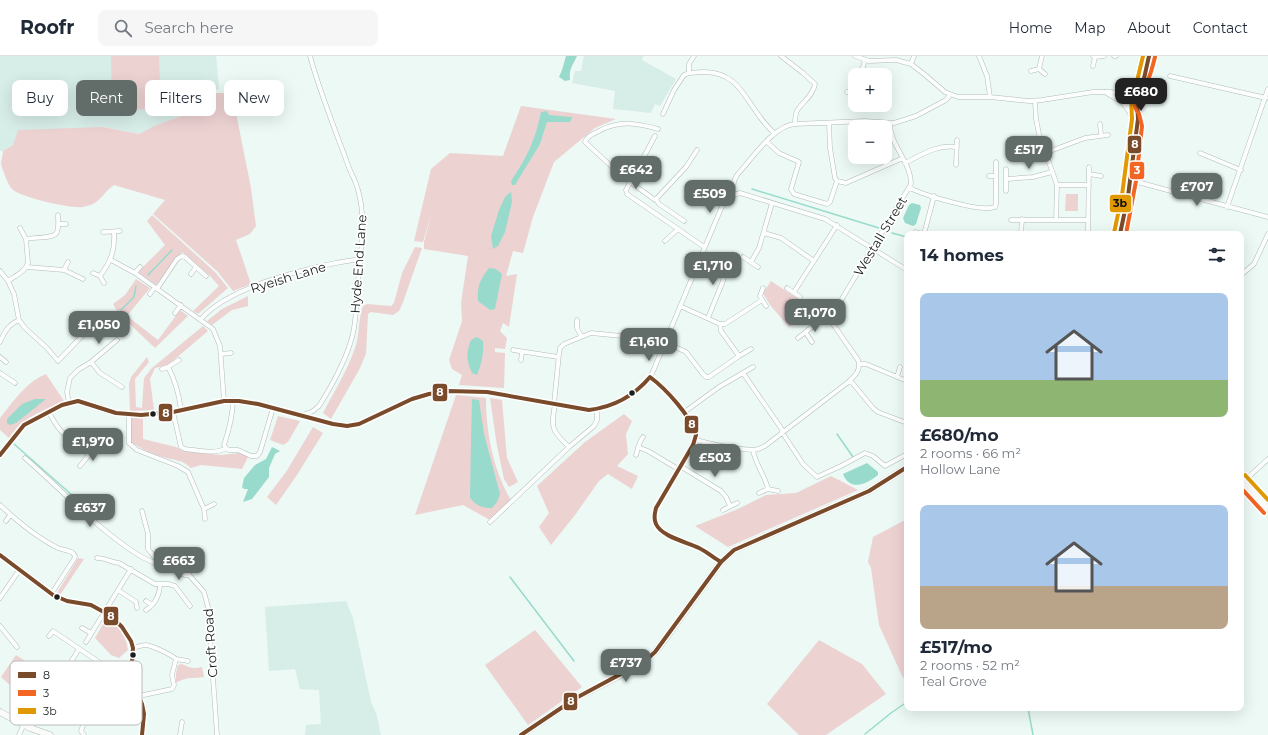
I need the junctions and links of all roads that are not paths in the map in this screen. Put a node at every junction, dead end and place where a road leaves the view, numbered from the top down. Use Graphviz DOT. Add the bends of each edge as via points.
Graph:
graph roads {
  1 [pos="310,56"];
  2 [pos="694,56"];
  3 [pos="781,56"];
  4 [pos="855,56"];
  5 [pos="914,56"];
  6 [pos="979,56"];
  7 [pos="1042,56"];
  8 [pos="1104,56"];
  9 [pos="1149,56"];
  10 [pos="1094,57"];
  11 [pos="865,60"];
  12 [pos="911,64"];
  13 [pos="1093,66"];
  14 [pos="862,68"];
  15 [pos="1039,69"];
  16 [pos="1031,71"];
  17 [pos="689,73"];
  18 [pos="1045,74"];
  19 [pos="1170,76"];
  20 [pos="1144,78"];
  21 [pos="1268,89"];
  22 [pos="1105,92"];
  23 [pos="1128,94"];
  24 [pos="950,95"];
  25 [pos="990,97"];
  26 [pos="1266,98"];
  27 [pos="1137,100"];
  28 [pos="1035,101"];
  29 [pos="1126,105"];
  30 [pos="663,114"];
  31 [pos="848,122"];
  32 [pos="829,123"];
  33 [pos="795,124"];
  34 [pos="892,124"];
  35 [pos="1100,124"];
  36 [pos="1136,126"];
  37 [pos="658,129"];
  38 [pos="774,133"];
  39 [pos="892,135"];
  40 [pos="1101,135"];
  41 [pos="655,136"];
  42 [pos="1108,136"];
  43 [pos="957,140"];
  44 [pos="767,142"];
  45 [pos="956,147"];
  46 [pos="697,150"];
  47 [pos="1045,153"];
  48 [pos="1200,153"];
  49 [pos="904,161"];
  50 [pos="996,162"];
  51 [pos="956,165"];
  52 [pos="1089,167"];
  53 [pos="1006,169"];
  54 [pos="1241,170"];
  55 [pos="1052,172"];
  56 [pos="1089,174"];
  57 [pos="989,176"];
  58 [pos="996,176"];
  59 [pos="1101,176"];
  60 [pos="1006,179"];
  61 [pos="1130,180"];
  62 [pos="837,181"];
  63 [pos="629,182"];
  64 [pos="1057,185"];
  65 [pos="1089,185"];
  66 [pos="910,188"];
  67 [pos="1006,191"];
  68 [pos="733,195"];
  69 [pos="934,196"];
  70 [pos="656,200"];
  71 [pos="772,203"];
  72 [pos="1227,206"];
  73 [pos="58,215"];
  74 [pos="1268,217"];
  75 [pos="1022,219"];
  76 [pos="1011,220"];
  77 [pos="1056,220"];
  78 [pos="1088,220"];
  79 [pos="684,221"];
  80 [pos="58,224"];
  81 [pos="66,224"];
  82 [pos="837,225"];
  83 [pos="20,228"];
  84 [pos="678,229"];
  85 [pos="1088,230"];
  86 [pos="120,231"];
  87 [pos="924,231"];
  88 [pos="1021,231"];
  89 [pos="1121,231"];
  90 [pos="103,232"];
  91 [pos="114,232"];
  92 [pos="764,233"];
  93 [pos="1268,234"];
  94 [pos="26,239"];
  95 [pos="665,241"];
  96 [pos="704,247"];
  97 [pos="873,249"];
  98 [pos="724,257"];
  99 [pos="743,257"];
  100 [pos="360,259"];
  101 [pos="111,260"];
  102 [pos="731,261"];
  103 [pos="814,261"];
  104 [pos="68,262"];
  105 [pos="751,262"];
  106 [pos="737,265"];
  107 [pos="27,267"];
  108 [pos="140,267"];
  109 [pos="196,267"];
  110 [pos="758,267"];
  111 [pos="904,268"];
  112 [pos="64,270"];
  113 [pos="0,271"];
  114 [pos="93,273"];
  115 [pos="135,273"];
  116 [pos="1244,273"];
  117 [pos="191,274"];
  118 [pos="100,276"];
  119 [pos="206,276"];
  120 [pos="83,279"];
  121 [pos="8,281"];
  122 [pos="104,283"];
  123 [pos="156,288"];
  124 [pos="763,288"];
  125 [pos="787,288"];
  126 [pos="794,292"];
  127 [pos="150,294"];
  128 [pos="800,296"];
  129 [pos="762,300"];
  130 [pos="181,306"];
  131 [pos="680,306"];
  132 [pos="766,306"];
  133 [pos="175,313"];
  134 [pos="708,318"];
  135 [pos="832,318"];
  136 [pos="201,319"];
  137 [pos="19,320"];
  138 [pos="577,320"];
  139 [pos="720,324"];
  140 [pos="97,325"];
  141 [pos="806,333"];
  142 [pos="581,336"];
  143 [pos="798,338"];
  144 [pos="117,340"];
  145 [pos="0,342"];
  146 [pos="665,342"];
  147 [pos="812,342"];
  148 [pos="751,349"];
  149 [pos="513,350"];
  150 [pos="522,352"];
  151 [pos="231,353"];
  152 [pos="661,353"];
  153 [pos="221,354"];
  154 [pos="739,356"];
  155 [pos="0,357"];
  156 [pos="558,357"];
  157 [pos="179,360"];
  158 [pos="521,360"];
  159 [pos="6,362"];
  160 [pos="91,362"];
  161 [pos="859,364"];
  162 [pos="168,367"];
  163 [pos="752,367"];
  164 [pos="900,367"];
  165 [pos="162,369"];
  166 [pos="0,373"];
  167 [pos="743,373"];
  168 [pos="650,377"];
  169 [pos="897,377"];
  170 [pos="850,380"];
  171 [pos="904,380"];
  172 [pos="15,383"];
  173 [pos="122,387"];
  174 [pos="502,395"];
  175 [pos="264,399"];
  176 [pos="232,400"];
  177 [pos="224,401"];
  178 [pos="69,403"];
  179 [pos="554,404"];
  180 [pos="263,405"];
  181 [pos="273,408"];
  182 [pos="597,409"];
  183 [pos="181,410"];
  184 [pos="48,412"];
  185 [pos="173,412"];
  186 [pos="683,413"];
  187 [pos="129,415"];
  188 [pos="904,422"];
  189 [pos="782,431"];
  190 [pos="643,437"];
  191 [pos="696,440"];
  192 [pos="569,447"];
  193 [pos="638,447"];
  194 [pos="226,448"];
  195 [pos="98,449"];
  196 [pos="753,450"];
  197 [pos="0,454"];
  198 [pos="89,455"];
  199 [pos="636,455"];
  200 [pos="904,456"];
  201 [pos="25,458"];
  202 [pos="1268,459"];
  203 [pos="80,466"];
  204 [pos="679,468"];
  205 [pos="904,469"];
  206 [pos="1244,479"];
  207 [pos="1244,483"];
  208 [pos="768,489"];
  209 [pos="778,491"];
  210 [pos="759,493"];
  211 [pos="737,503"];
  212 [pos="214,504"];
  213 [pos="0,506"];
  214 [pos="730,506"];
  215 [pos="204,509"];
  216 [pos="1268,509"];
  217 [pos="723,510"];
  218 [pos="142,511"];
  219 [pos="10,515"];
  220 [pos="205,519"];
  221 [pos="6,521"];
  222 [pos="490,522"];
  223 [pos="0,555"];
  224 [pos="97,558"];
  225 [pos="721,562"];
  226 [pos="161,566"];
  227 [pos="20,569"];
  228 [pos="131,569"];
  229 [pos="172,569"];
  230 [pos="189,575"];
  231 [pos="160,584"];
  232 [pos="118,590"];
  233 [pos="52,594"];
  234 [pos="0,598"];
  235 [pos="146,600"];
  236 [pos="152,605"];
  237 [pos="190,606"];
  238 [pos="137,608"];
  239 [pos="146,610"];
  240 [pos="104,611"];
  241 [pos="0,626"];
  242 [pos="82,628"];
  243 [pos="91,634"];
  244 [pos="49,636"];
  245 [pos="18,639"];
  246 [pos="86,642"];
  247 [pos="13,643"];
  248 [pos="17,647"];
  249 [pos="133,648"];
  250 [pos="79,649"];
  251 [pos="176,659"];
  252 [pos="71,661"];
  253 [pos="97,661"];
  254 [pos="133,661"];
  255 [pos="188,661"];
  256 [pos="142,695"];
  257 [pos="142,707"];
  258 [pos="0,712"];
  259 [pos="10,717"];
  260 [pos="182,722"];
  261 [pos="24,725"];
  262 [pos="26,725"];
  263 [pos="32,725"];
  264 [pos="83,725"];
  265 [pos="30,728"];
  266 [pos="19,735"];
  267 [pos="50,735"];
  268 [pos="84,735"];
  269 [pos="142,735"];
  270 [pos="180,735"];
  271 [pos="217,735"];
  272 [pos="521,735"];
  1 -- 100 [label="street, Hyde End Lane" via="318,85 358,190 362,226"];
  2 -- 17 [label="street" via="689,64"];
  3 -- 33 [label="street" via="815,84 797,111"];
  4 -- 11 [label="street"];
  5 -- 12 [label="street"];
  6 -- 25 [label="street" via="987,76"];
  7 -- 15 [label="street"];
  8 -- 10 [label="street"];
  9 -- 20 [label="main road"];
  10 -- 13 [label="street"];
  11 -- 12 [label="street" via="896,60"];
  11 -- 14 [label="street"];
  12 -- 24 [label="street"];
  15 -- 16 [label="street"];
  15 -- 18 [label="street"];
  17 -- 30 [label="street" via="680,79"];
  17 -- 38 [label="street" via="716,73 733,81"];
  19 -- 26 [label="street"];
  20 -- 23 [label="main road"];
  20 -- 27 [label="main road"];
  21 -- 26 [label="street"];
  22 -- 23 [label="street"];
  22 -- 28 [label="street" via="1087,92"];
  22 -- 29 [label="street"];
  23 -- 27 [label="main road" via="1134,94"];
  23 -- 29 [label="main road" via="1124,99"];
  24 -- 25 [label="street" via="963,98"];
  24 -- 34 [label="street" via="946,100 916,116"];
  25 -- 28 [label="street"];
  26 -- 54 [label="street"];
  27 -- 29 [label="main road" via="1133,106"];
  27 -- 36 [label="main road"];
  28 -- 47 [label="street" via="1038,134"];
  29 -- 36 [label="main road"];
  31 -- 32 [label="street"];
  32 -- 33 [label="street"];
  32 -- 62 [label="street" via="830,148"];
  33 -- 38 [label="street"];
  35 -- 40 [label="street"];
  36 -- 61 [label="main road"];
  37 -- 63 [label="street" via="636,124 612,125 585,140"];
  38 -- 44 [label="street"];
  39 -- 49 [label="street, Westall Street"];
  40 -- 42 [label="street"];
  40 -- 47 [label="street" via="1085,138"];
  41 -- 63 [label="street"];
  43 -- 45 [label="street"];
  44 -- 62 [label="street" via="779,153 799,162 791,189 794,194 827,204"];
  44 -- 68 [label="street" via="733,183"];
  45 -- 49 [label="street" via="938,148"];
  45 -- 51 [label="street"];
  46 -- 70 [label="street" via="686,167"];
  47 -- 55 [label="street"];
  48 -- 54 [label="street"];
  49 -- 62 [label="street" via="846,183"];
  49 -- 66 [label="street, Westall Street" via="911,179"];
  50 -- 58 [label="street"];
  52 -- 56 [label="street"];
  53 -- 60 [label="street"];
  54 -- 72 [label="street"];
  55 -- 60 [label="street" via="1033,177"];
  55 -- 64 [label="street"];
  56 -- 59 [label="street"];
  56 -- 65 [label="street"];
  57 -- 58 [label="street"];
  58 -- 69 [label="street" via="996,204 992,209 977,208"];
  60 -- 67 [label="street"];
  61 -- 72 [label="street"];
  61 -- 89 [label="main road"];
  63 -- 70 [label="street"];
  63 -- 84 [label="street" via="627,194"];
  64 -- 65 [label="street"];
  64 -- 77 [label="street"];
  65 -- 78 [label="street"];
  66 -- 69 [label="street"];
  66 -- 97 [label="street, Westall Street"];
  68 -- 71 [label="street" via="740,193"];
  68 -- 96 [label="street" via="723,204"];
  69 -- 87 [label="street"];
  70 -- 79 [label="street"];
  71 -- 82 [label="street"];
  71 -- 92 [label="street"];
  72 -- 74 [label="street"];
  73 -- 80 [label="street"];
  75 -- 76 [label="street"];
  75 -- 77 [label="street"];
  75 -- 88 [label="street"];
  77 -- 78 [label="street"];
  78 -- 85 [label="street"];
  80 -- 81 [label="street"];
  80 -- 94 [label="street" via="57,233 52,237"];
  82 -- 97 [label="street"];
  82 -- 103 [label="street"];
  83 -- 94 [label="street"];
  84 -- 95 [label="street"];
  84 -- 96 [label="street"];
  86 -- 91 [label="street"];
  90 -- 91 [label="street"];
  91 -- 101 [label="street"];
  92 -- 103 [label="street" via="781,238"];
  92 -- 105 [label="street"];
  93 -- 116 [label="street" via="1254,264"];
  94 -- 107 [label="street"];
  96 -- 131 [label="street"];
  97 -- 111 [label="street"];
  97 -- 135 [label="street, Westall Street"];
  98 -- 102 [label="street"];
  99 -- 105 [label="street"];
  100 -- 136 [label="street, Ryeish Lane" via="317,267 265,282 213,308"];
  100 -- 181 [label="street, Hyde End Lane" via="354,323 348,350 334,381 314,411 303,415"];
  101 -- 115 [label="street"];
  101 -- 118 [label="street"];
  102 -- 106 [label="street"];
  102 -- 134 [label="street" via="724,272 723,281"];
  103 -- 126 [label="street"];
  104 -- 112 [label="street"];
  105 -- 110 [label="street"];
  107 -- 112 [label="street"];
  107 -- 121 [label="street"];
  108 -- 115 [label="street"];
  109 -- 117 [label="street"];
  109 -- 119 [label="street"];
  109 -- 123 [label="street" via="182,256"];
  112 -- 120 [label="street"];
  113 -- 121 [label="street"];
  114 -- 118 [label="street"];
  115 -- 123 [label="street"];
  118 -- 122 [label="street"];
  121 -- 137 [label="street" via="14,294"];
  123 -- 127 [label="street"];
  123 -- 130 [label="street"];
  124 -- 129 [label="street" via="760,296"];
  125 -- 126 [label="street"];
  126 -- 128 [label="street"];
  129 -- 132 [label="street"];
  129 -- 139 [label="street" via="725,324"];
  130 -- 133 [label="street"];
  130 -- 136 [label="street"];
  131 -- 134 [label="street"];
  131 -- 146 [label="street"];
  134 -- 139 [label="street"];
  135 -- 141 [label="street" via="822,318"];
  135 -- 161 [label="street" via="833,324"];
  136 -- 153 [label="street" via="213,329"];
  137 -- 140 [label="street" via="58,361 81,336"];
  137 -- 145 [label="street" via="7,327"];
  138 -- 142 [label="street"];
  139 -- 154 [label="street" via="721,331"];
  141 -- 143 [label="street"];
  141 -- 147 [label="street"];
  142 -- 152 [label="street" via="591,333 622,336"];
  142 -- 156 [label="street" via="564,344"];
  144 -- 160 [label="street"];
  146 -- 152 [label="street"];
  146 -- 154 [label="street" via="686,352 706,377 713,375"];
  148 -- 154 [label="street"];
  149 -- 150 [label="street"];
  150 -- 156 [label="street"];
  150 -- 158 [label="street"];
  151 -- 153 [label="street"];
  152 -- 168 [label="street"];
  153 -- 177 [label="street"];
  155 -- 159 [label="street"];
  156 -- 179 [label="street"];
  157 -- 162 [label="street"];
  160 -- 173 [label="street" via="100,373"];
  160 -- 178 [label="street" via="70,378 67,392"];
  161 -- 169 [label="street" via="866,364"];
  161 -- 170 [label="street" via="858,370"];
  162 -- 165 [label="street"];
  162 -- 183 [label="street" via="178,391"];
  163 -- 167 [label="street"];
  164 -- 169 [label="street"];
  166 -- 172 [label="street"];
  167 -- 186 [label="street"];
  167 -- 189 [label="street"];
  168 -- 182 [label="street" via="625,398"];
  168 -- 186 [label="street" via="656,380"];
  169 -- 171 [label="street"];
  170 -- 188 [label="street" via="878,412"];
  170 -- 189 [label="street"];
  174 -- 179 [label="street"];
  175 -- 180 [label="street"];
  176 -- 177 [label="street"];
  176 -- 180 [label="street"];
  176 -- 194 [label="street" via="233,413 224,445"];
  177 -- 183 [label="street"];
  178 -- 184 [label="street"];
  178 -- 187 [label="street" via="78,401"];
  179 -- 182 [label="street"];
  179 -- 192 [label="street" via="553,428"];
  180 -- 181 [label="street"];
  181 -- 194 [label="street" via="257,456"];
  182 -- 192 [label="street" via="594,426"];
  183 -- 185 [label="street"];
  184 -- 197 [label="street" via="21,428"];
  184 -- 198 [label="street" via="60,431"];
  185 -- 187 [label="street"];
  185 -- 194 [label="street" via="182,447 214,452"];
  186 -- 191 [label="street" via="695,432"];
  187 -- 215 [label="street" via="128,438 132,447 188,472"];
  189 -- 196 [label="street" via="765,446"];
  189 -- 200 [label="street" via="803,464 817,477 862,454 870,454 885,466"];
  190 -- 193 [label="street"];
  191 -- 196 [label="street"];
  191 -- 204 [label="street"];
  192 -- 222 [label="street"];
  193 -- 199 [label="street"];
  193 -- 204 [label="street"];
  195 -- 198 [label="street"];
  196 -- 208 [label="street"];
  198 -- 203 [label="street"];
  201 -- 226 [label="street, Croft Road" via="102,528 137,554"];
  202 -- 206 [label="street"];
  204 -- 214 [label="street" via="721,491"];
  204 -- 225 [label="street" via="656,508 654,521 663,532 695,546"];
  205 -- 225 [label="main road" via="869,491 738,548"];
  207 -- 216 [label="main road"];
  208 -- 209 [label="street"];
  208 -- 210 [label="street"];
  211 -- 214 [label="street"];
  212 -- 215 [label="street"];
  213 -- 219 [label="street"];
  214 -- 217 [label="street"];
  215 -- 220 [label="street"];
  218 -- 226 [label="street" via="148,534 148,550"];
  219 -- 221 [label="street"];
  219 -- 233 [label="street" via="42,539 75,556"];
  223 -- 227 [label="street"];
  224 -- 228 [label="street" via="105,558"];
  225 -- 272 [label="main road" via="655,652 645,661 576,698"];
  226 -- 229 [label="street, Croft Road"];
  227 -- 233 [label="street"];
  227 -- 234 [label="street"];
  228 -- 231 [label="street" via="155,584"];
  228 -- 232 [label="street"];
  229 -- 230 [label="street, Croft Road"];
  229 -- 230 [label="street" via="187,557"];
  230 -- 271 [label="street, Croft Road" via="204,592 208,607"];
  231 -- 236 [label="street" via="159,595"];
  231 -- 237 [label="street" via="175,586"];
  232 -- 238 [label="street" via="136,602"];
  232 -- 240 [label="street"];
  233 -- 240 [label="street"];
  235 -- 236 [label="street"];
  236 -- 239 [label="street"];
  240 -- 243 [label="street"];
  240 -- 249 [label="street" via="122,627"];
  241 -- 247 [label="street"];
  242 -- 243 [label="street"];
  243 -- 246 [label="street"];
  244 -- 250 [label="street" via="53,631"];
  245 -- 247 [label="street"];
  247 -- 248 [label="street"];
  249 -- 251 [label="street" via="151,646"];
  249 -- 254 [label="street"];
  250 -- 252 [label="street"];
  250 -- 253 [label="street"];
  251 -- 255 [label="street"];
  251 -- 256 [label="street" via="172,675 173,688"];
  257 -- 269 [label="street" via="144,714"];
  258 -- 259 [label="main road"];
  260 -- 270 [label="street"];
  261 -- 266 [label="street"];
  262 -- 265 [label="main road"];
  263 -- 265 [label="street"];
  264 -- 268 [label="street" via="81,731"];
  265 -- 267 [label="main road"];
}
